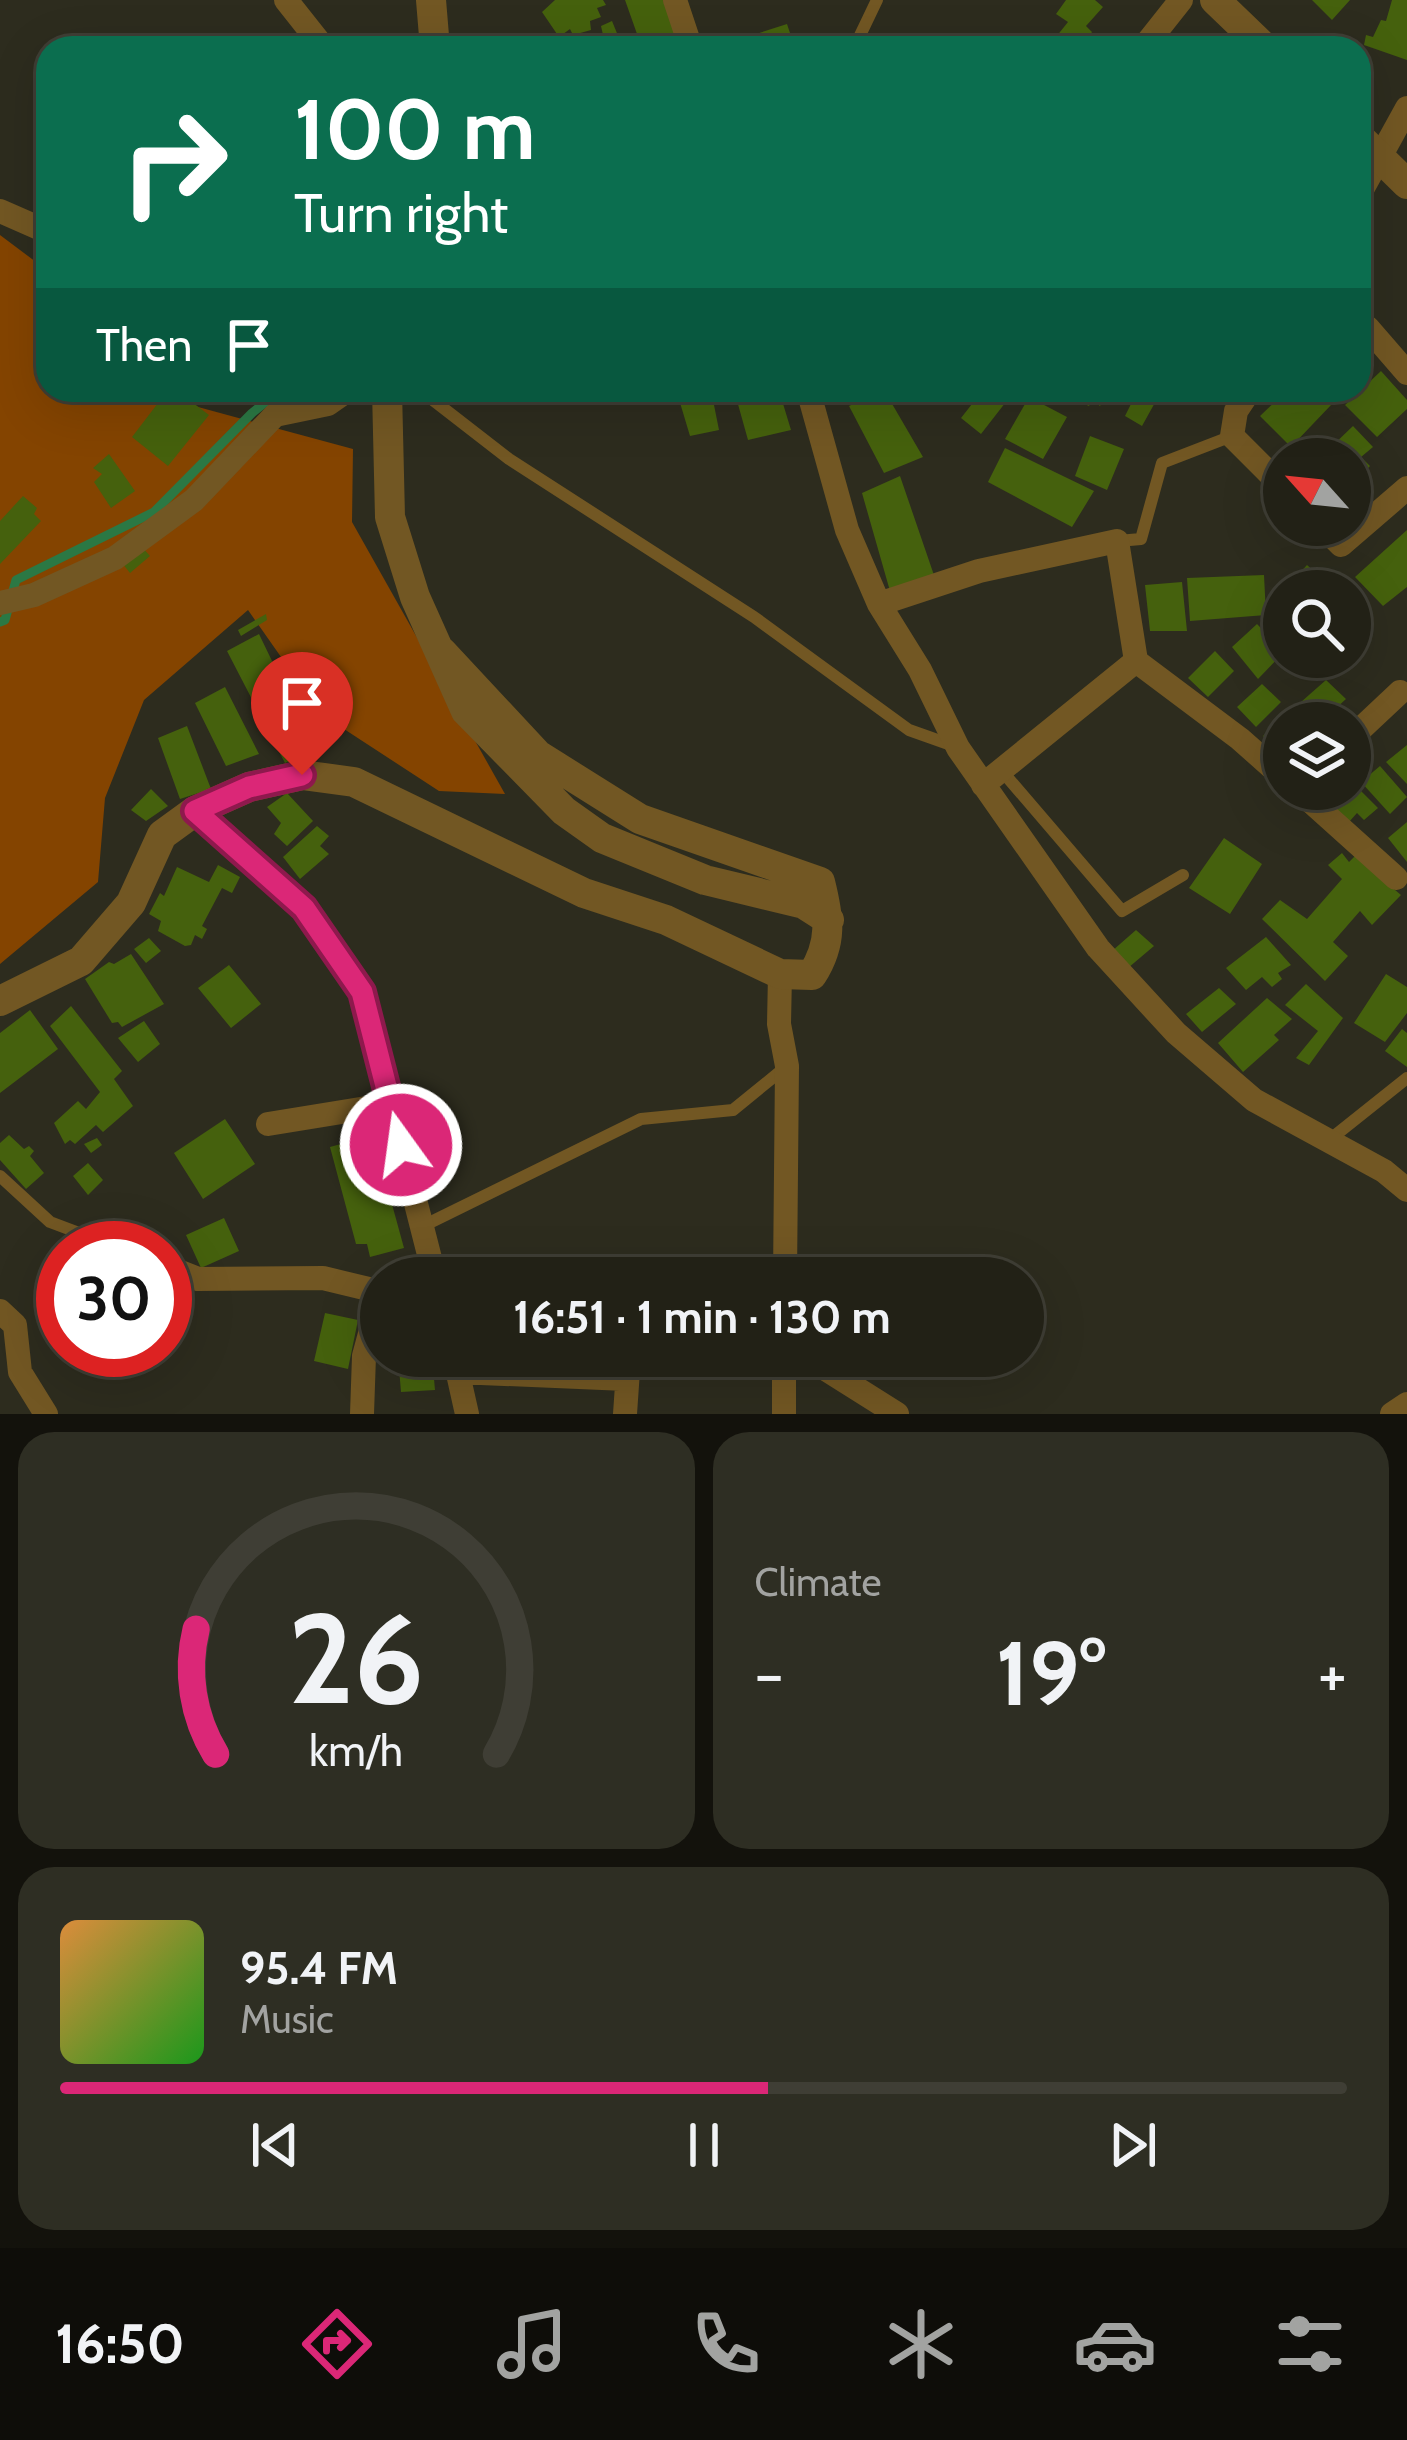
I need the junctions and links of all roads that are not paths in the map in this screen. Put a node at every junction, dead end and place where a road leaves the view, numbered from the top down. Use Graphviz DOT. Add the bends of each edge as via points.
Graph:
graph roads {
  1 [pos="286,0"];
  2 [pos="431,0"];
  3 [pos="675,0"];
  4 [pos="877,0"];
  5 [pos="1181,0"];
  6 [pos="1215,0"];
  7 [pos="314,36"];
  8 [pos="433,36"];
  9 [pos="688,36"];
  10 [pos="860,36"];
  11 [pos="1152,36"];
  12 [pos="1252,36"];
  13 [pos="1407,108"];
  14 [pos="1371,146"];
  15 [pos="1371,148"];
  16 [pos="1407,184"];
  17 [pos="0,212"];
  18 [pos="36,227"];
  19 [pos="1371,331"];
  20 [pos="1407,373"];
  21 [pos="331,402"];
  22 [pos="387,402"];
  23 [pos="435,402"];
  24 [pos="811,402"];
  25 [pos="1242,402"];
  26 [pos="1232,436"];
  27 [pos="1263,467"];
  28 [pos="1407,488"];
  29 [pos="1371,519"];
  30 [pos="1117,541"];
  31 [pos="0,603"];
  32 [pos="879,604"];
  33 [pos="1136,661"];
  34 [pos="1400,692"];
  35 [pos="1371,719"];
  36 [pos="958,748"];
  37 [pos="1263,759"];
  38 [pos="992,777"];
  39 [pos="1321,810"];
  40 [pos="195,811"];
  41 [pos="1183,875"];
  42 [pos="1402,882"];
  43 [pos="780,974"];
  44 [pos="0,1001"];
  45 [pos="787,1066"];
  46 [pos="1407,1078"];
  47 [pos="391,1104"];
  48 [pos="268,1124"];
  49 [pos="1327,1142"];
  50 [pos="0,1176"];
  51 [pos="1407,1190"];
  52 [pos="49,1221"];
  53 [pos="422,1226"];
  54 [pos="430,1257"];
  55 [pos="785,1257"];
  56 [pos="192,1277"];
  57 [pos="360,1288"];
  58 [pos="0,1311"];
  59 [pos="363,1377"];
  60 [pos="458,1377"];
  61 [pos="627,1377"];
  62 [pos="784,1377"];
  63 [pos="838,1377"];
  64 [pos="1407,1404"];
  65 [pos="46,1414"];
  66 [pos="362,1414"];
  67 [pos="467,1414"];
  68 [pos="625,1414"];
  69 [pos="784,1414"];
  70 [pos="897,1414"];
  71 [pos="1392,1414"];
  1 -- 7 [label="street"];
  2 -- 8 [label="street"];
  3 -- 9 [label="street"];
  4 -- 10 [label="lane"];
  5 -- 11 [label="street"];
  6 -- 12 [label="street"];
  13 -- 14 [label="street"];
  15 -- 16 [label="street"];
  17 -- 18 [label="street"];
  19 -- 20 [label="street"];
  21 -- 31 [label="street" via="275,415 194,500 115,558"];
  22 -- 43 [label="street" via="390,518 442,652 538,754 640,819 820,882 827,952 812,974"];
  23 -- 36 [label="lane" via="909,730"];
  24 -- 32 [label="street" via="847,530"];
  25 -- 26 [label="street"];
  26 -- 27 [label="street"];
  26 -- 30 [label="lane" via="1162,464 1141,539"];
  28 -- 29 [label="street"];
  30 -- 32 [label="street" via="980,571"];
  30 -- 33 [label="street"];
  32 -- 36 [label="street"];
  33 -- 37 [label="street"];
  33 -- 38 [label="street"];
  34 -- 35 [label="street"];
  36 -- 38 [label="street"];
  38 -- 41 [label="lane" via="1122,911"];
  38 -- 49 [label="street" via="1098,948 1176,1033 1254,1100"];
  39 -- 42 [label="street"];
  40 -- 43 [label="street" via="302,775 354,782 584,893 666,920"];
  40 -- 44 [label="street" via="162,835 131,903 81,961"];
  40 -- 47 [label="street" via="304,908 336,951 362,992"];
  43 -- 45 [label="street"];
  45 -- 53 [label="lane" via="733,1110 641,1119"];
  45 -- 55 [label="street"];
  46 -- 49 [label="lane"];
  47 -- 48 [label="street"];
  47 -- 53 [label="street"];
  49 -- 51 [label="street"];
  50 -- 52 [label="lane"];
  53 -- 54 [label="street"];
  56 -- 57 [label="street" via="323,1278"];
  58 -- 65 [label="street" via="15,1325 20,1372"];
  59 -- 66 [label="street"];
  60 -- 67 [label="street"];
  61 -- 68 [label="street"];
  62 -- 69 [label="street"];
  63 -- 70 [label="street"];
  64 -- 71 [label="street"];
}
